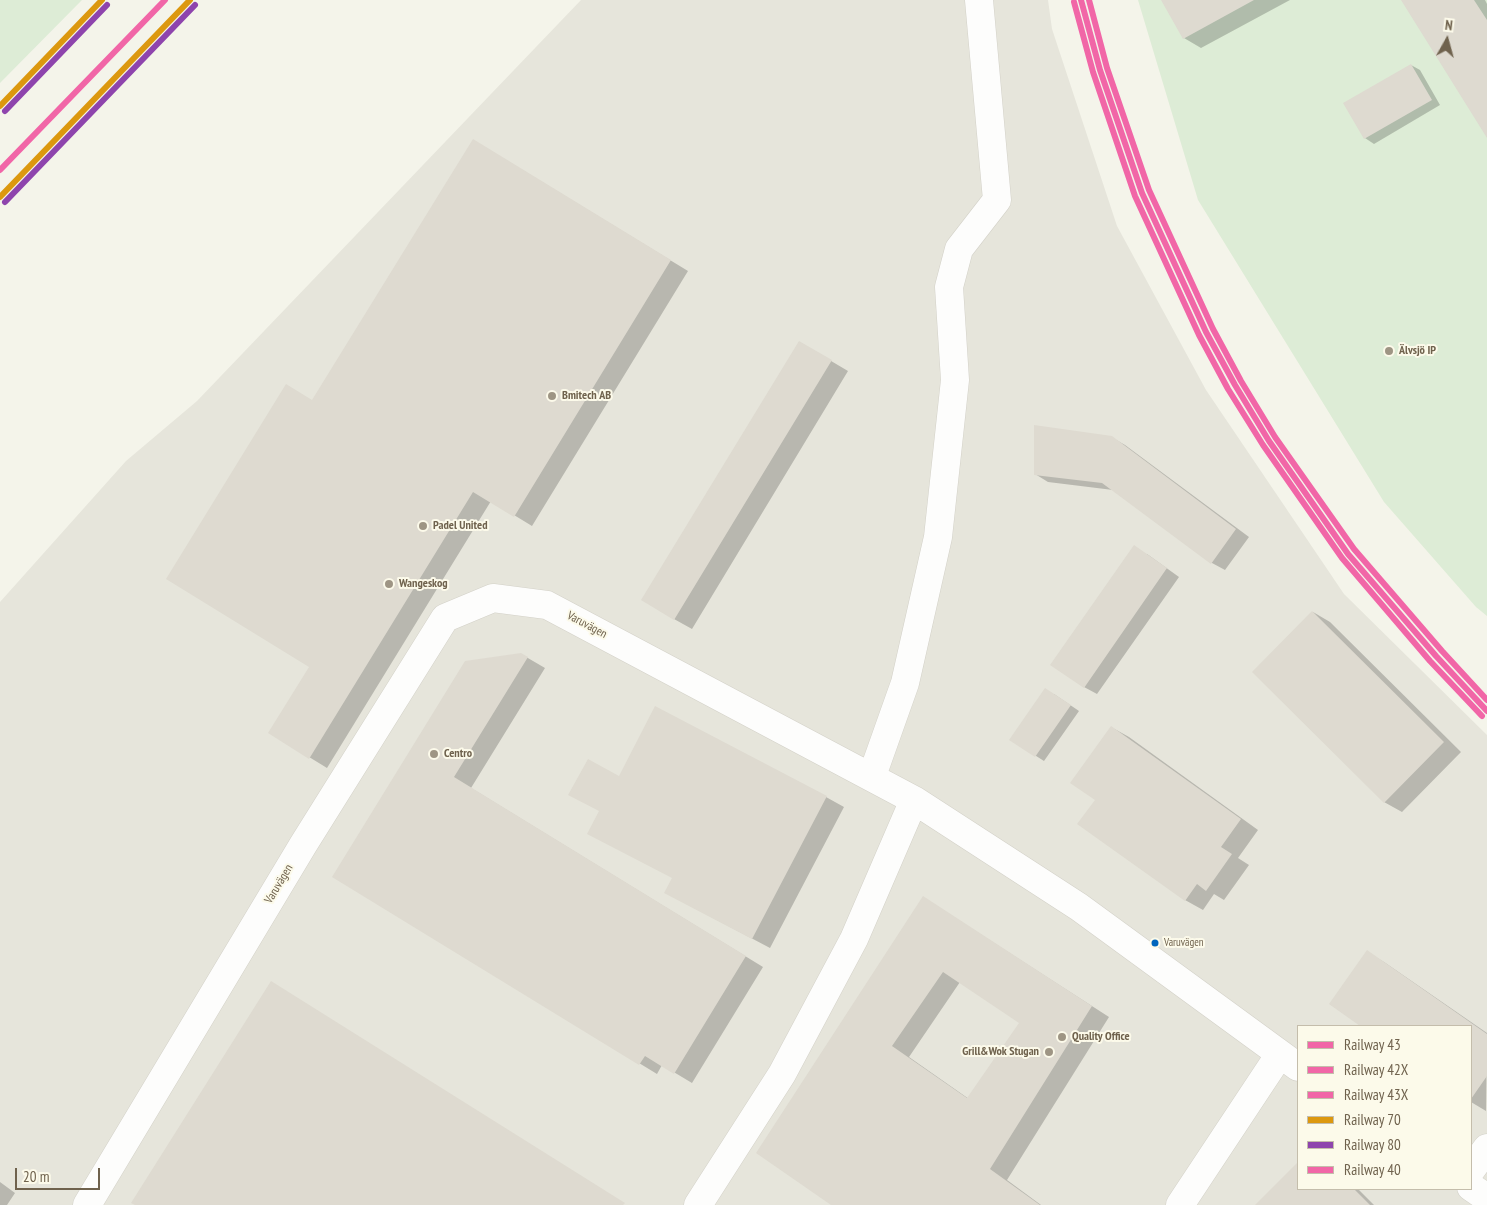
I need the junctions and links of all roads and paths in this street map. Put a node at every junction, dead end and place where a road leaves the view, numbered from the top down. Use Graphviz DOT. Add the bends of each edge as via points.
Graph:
graph roads {
  1 [pos="979,0"];
  2 [pos="872,776"];
  3 [pos="914,800"];
  4 [pos="1289,1060"];
  5 [pos="1487,1148"];
  6 [pos="1472,1169"];
  7 [pos="1472,1188"];
  8 [pos="1487,1198"];
  9 [pos="87,1205"];
  10 [pos="698,1205"];
  11 [pos="1180,1205"];
  1 -- 2 [label="street" via="997,200 959,249 949,287 955,380 938,537 905,683"];
  2 -- 3 [label="street, Varuvägen"];
  2 -- 9 [label="street, Varuvägen" via="548,605 492,598 445,618 303,845"];
  3 -- 4 [label="street, Varuvägen" via="1079,906"];
  3 -- 10 [label="street" via="854,939 782,1074"];
  4 -- 11 [label="street"];
  5 -- 6 [label="street"];
  7 -- 8 [label="street"];
}
